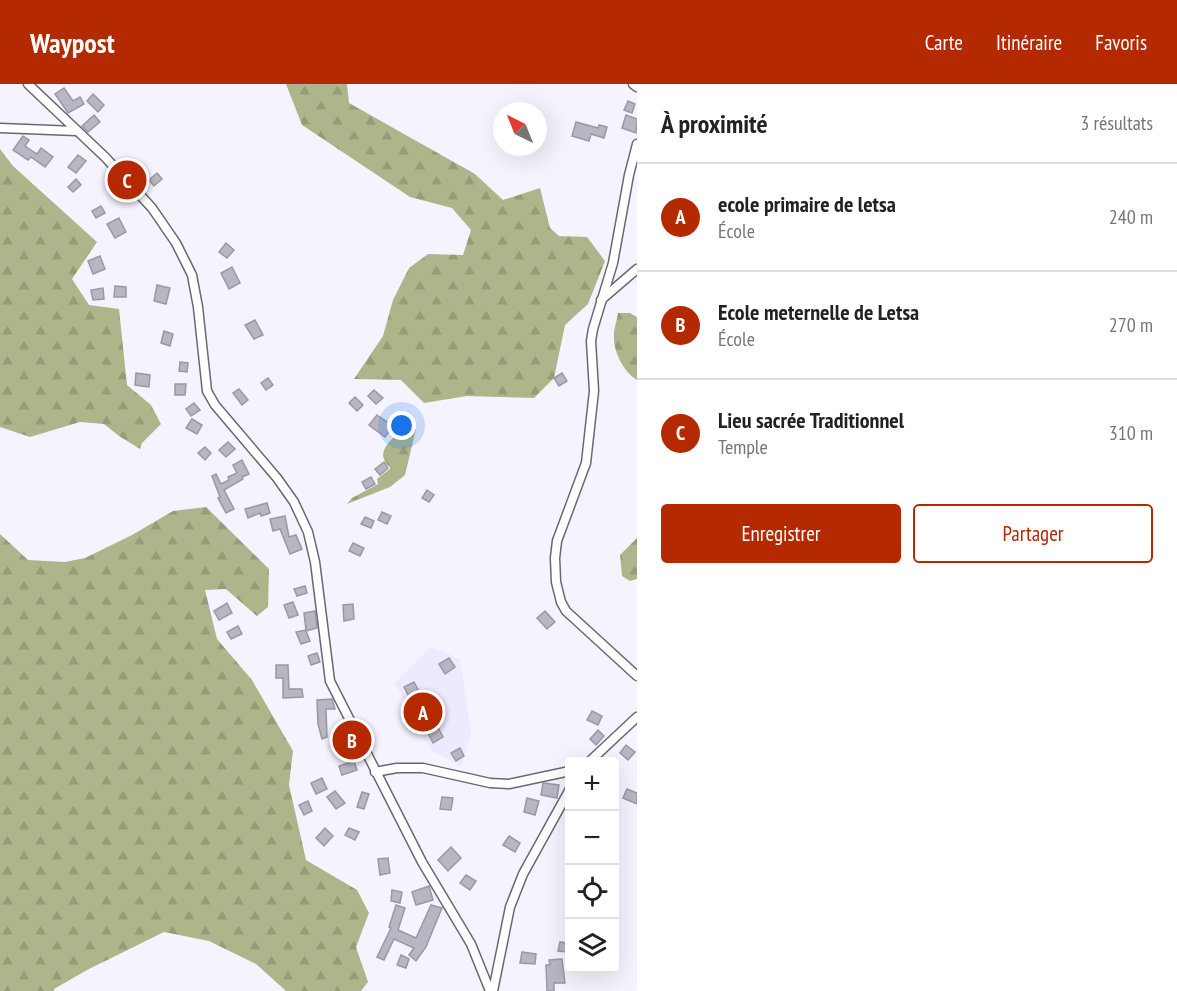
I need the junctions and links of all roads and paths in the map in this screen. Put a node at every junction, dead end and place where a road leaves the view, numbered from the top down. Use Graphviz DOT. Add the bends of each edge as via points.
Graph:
graph roads {
  1 [pos="28,84"];
  2 [pos="633,84"];
  3 [pos="637,87"];
  4 [pos="0,128"];
  5 [pos="76,131"];
  6 [pos="637,144"];
  7 [pos="637,269"];
  8 [pos="601,301"];
  9 [pos="637,676"];
  10 [pos="637,717"];
  11 [pos="594,757"];
  12 [pos="375,772"];
  13 [pos="565,772"];
  14 [pos="565,798"];
  15 [pos="491,991"];
  1 -- 5 [label="street"];
  2 -- 3 [label="street"];
  4 -- 5 [label="street"];
  5 -- 12 [label="street" via="152,208 192,275 207,391 294,502 308,532 330,681"];
  6 -- 8 [label="street"];
  7 -- 8 [label="street"];
  8 -- 9 [label="street" via="591,341 594,391 586,463 557,541 556,582 566,611"];
  10 -- 11 [label="street"];
  12 -- 13 [label="street" via="423,768 509,784"];
  12 -- 15 [label="street" via="471,944"];
  14 -- 15 [label="street" via="523,874"];
}
